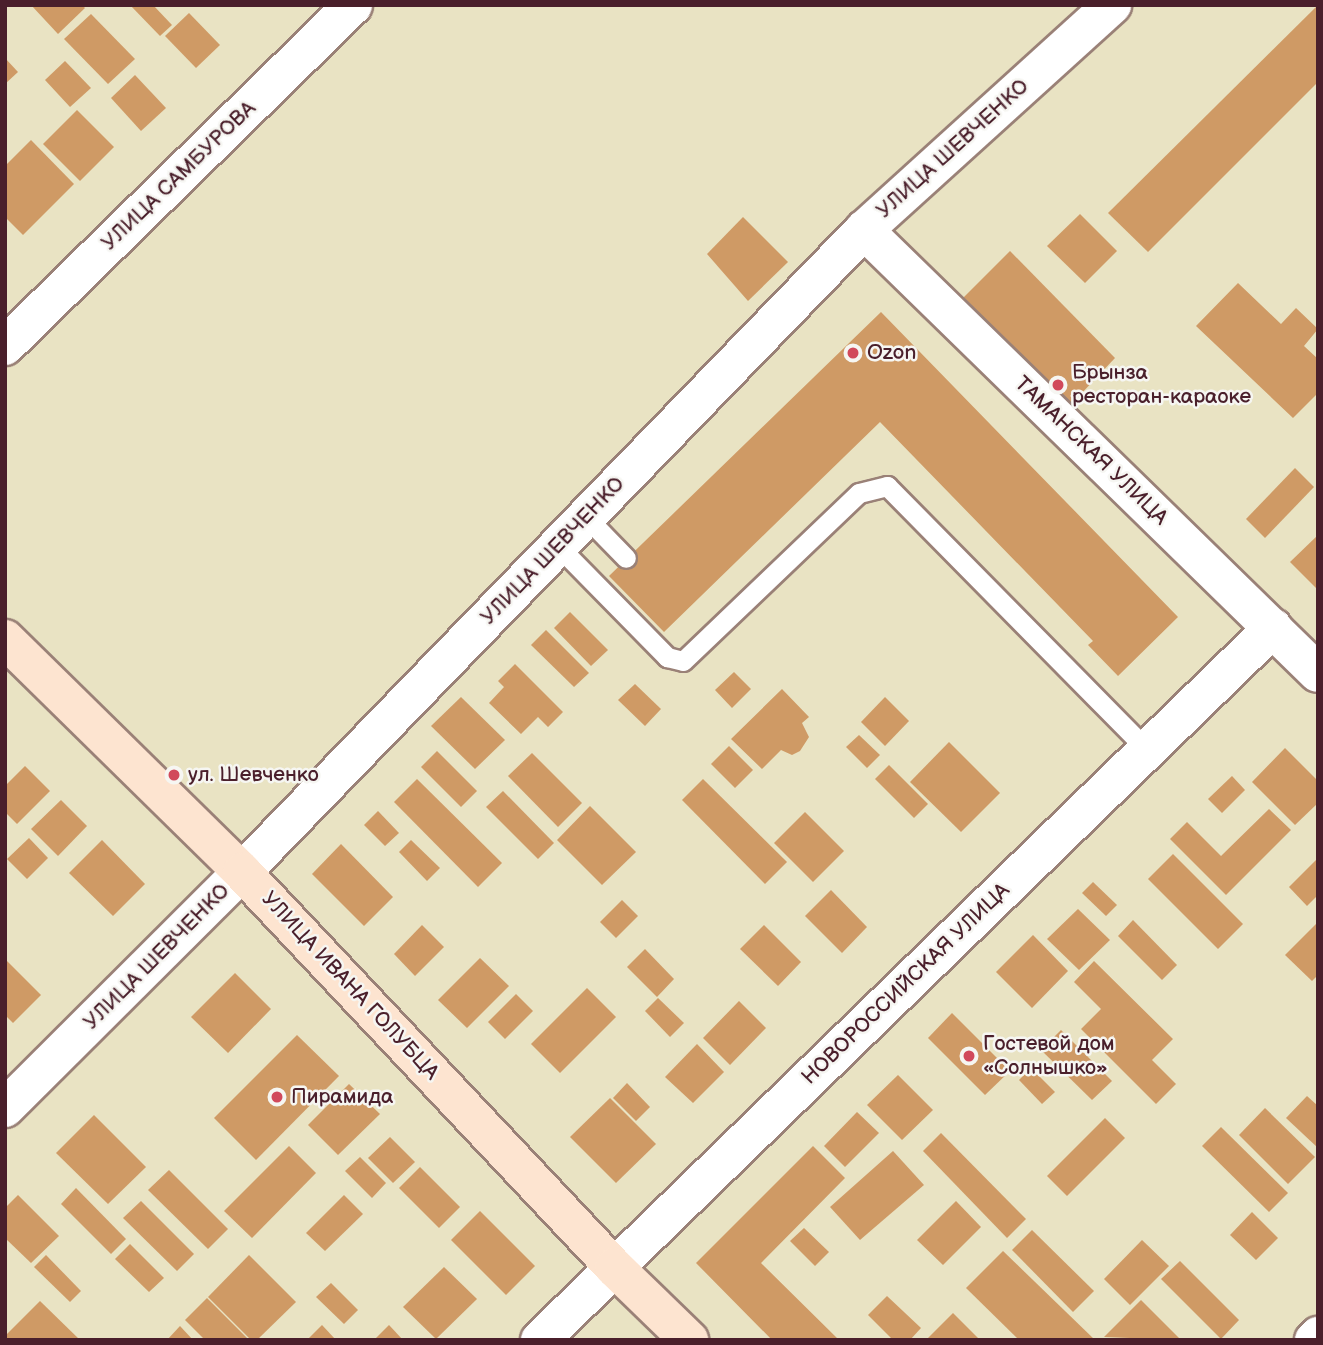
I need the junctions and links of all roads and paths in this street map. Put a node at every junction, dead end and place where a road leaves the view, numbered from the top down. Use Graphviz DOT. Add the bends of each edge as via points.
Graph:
graph roads {
  1 [pos="353,5"];
  2 [pos="1112,5"];
  3 [pos="864,230"];
  4 [pos="5,346"];
  5 [pos="586,517"];
  6 [pos="558,546"];
  7 [pos="626,558"];
  8 [pos="1273,628"];
  9 [pos="5,639"];
  10 [pos="1318,673"];
  11 [pos="1147,750"];
  12 [pos="242,872"];
  13 [pos="5,1108"];
  14 [pos="614,1267"];
  15 [pos="541,1340"];
  16 [pos="689,1340"];
  1 -- 4 [label="street, УЛИЦА САМБУРОВА"];
  2 -- 3 [label="street, УЛИЦА ШЕВЧЕНКО"];
  3 -- 5 [label="street, УЛИЦА ШЕВЧЕНКО"];
  3 -- 8 [label="street, ТАМАНСКАЯ УЛИЦА"];
  5 -- 6 [label="street, УЛИЦА ШЕВЧЕНКО"];
  5 -- 7 [label="lane"];
  6 -- 11 [label="lane" via="667,657 683,661 859,493 887,486"];
  6 -- 12 [label="street, УЛИЦА ШЕВЧЕНКО"];
  8 -- 10 [label="street, ТАМАНСКАЯ УЛИЦА"];
  8 -- 11 [label="street, НОВОРОССИЙСКАЯ УЛИЦА"];
  9 -- 12 [label="street, УЛИЦА ИВАНА ГОЛУБЦА"];
  11 -- 14 [label="street, НОВОРОССИЙСКАЯ УЛИЦА"];
  12 -- 13 [label="street, УЛИЦА ШЕВЧЕНКО"];
  12 -- 14 [label="street, УЛИЦА ИВАНА ГОЛУБЦА"];
  14 -- 15 [label="street, НОВОРОССИЙСКАЯ УЛИЦА"];
  14 -- 16 [label="street, УЛИЦА ИВАНА ГОЛУБЦА"];
}
